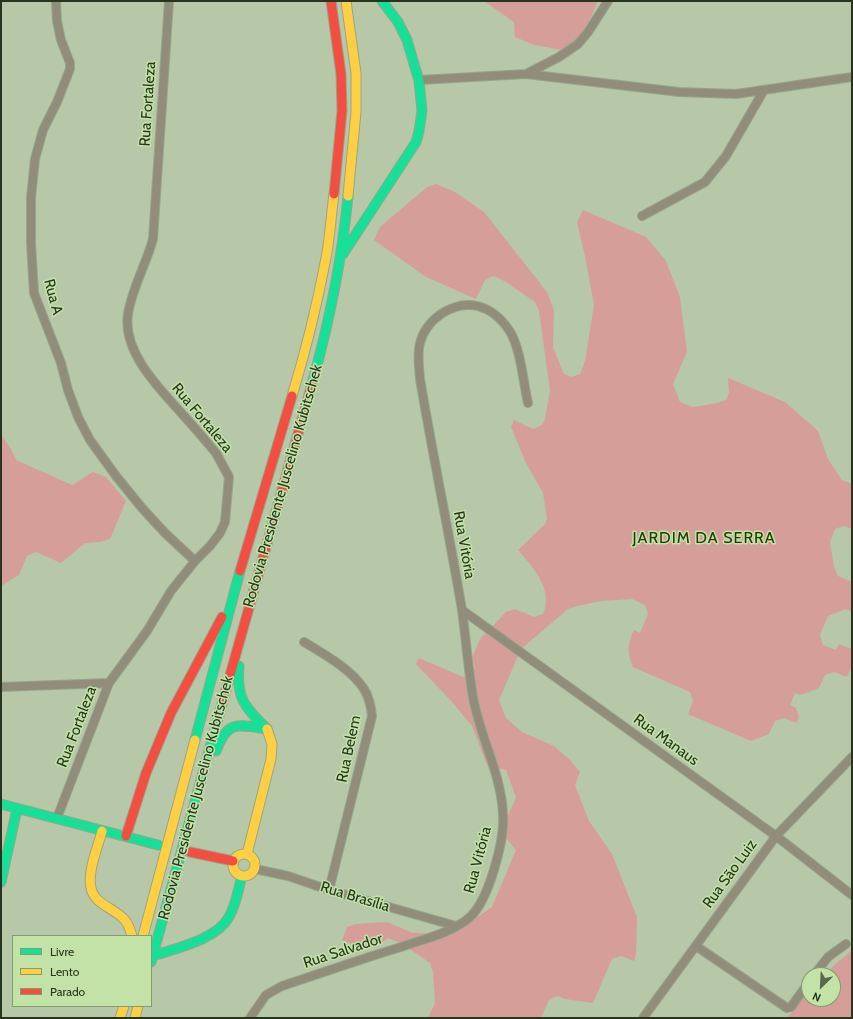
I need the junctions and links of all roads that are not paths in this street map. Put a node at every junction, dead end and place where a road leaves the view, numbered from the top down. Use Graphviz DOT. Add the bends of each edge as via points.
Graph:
graph roads {
  1 [pos="56,1"];
  2 [pos="169,1"];
  3 [pos="331,1"];
  4 [pos="346,1"];
  5 [pos="382,1"];
  6 [pos="608,1"];
  7 [pos="526,74"];
  8 [pos="852,77"];
  9 [pos="419,80"];
  10 [pos="764,90"];
  11 [pos="642,216"];
  12 [pos="340,259"];
  13 [pos="528,403"];
  14 [pos="195,561"];
  15 [pos="232,599"];
  16 [pos="250,600"];
  17 [pos="462,610"];
  18 [pos="304,642"];
  19 [pos="109,683"];
  20 [pos="1,687"];
  21 [pos="267,729"];
  22 [pos="852,757"];
  23 [pos="1,804"];
  24 [pos="17,809"];
  25 [pos="56,818"];
  26 [pos="102,831"];
  27 [pos="126,836"];
  28 [pos="776,836"];
  29 [pos="186,838"];
  30 [pos="158,845"];
  31 [pos="190,852"];
  32 [pos="247,854"];
  33 [pos="233,861"];
  34 [pos="255,869"];
  35 [pos="242,876"];
  36 [pos="1,882"];
  37 [pos="329,890"];
  38 [pos="852,895"];
  39 [pos="456,926"];
  40 [pos="132,935"];
  41 [pos="143,935"];
  42 [pos="846,944"];
  43 [pos="696,946"];
  44 [pos="152,959"];
  45 [pos="820,967"];
  46 [pos="801,993"];
  47 [pos="124,1007"];
  48 [pos="138,1007"];
  49 [pos="120,1018"];
  50 [pos="135,1018"];
  51 [pos="250,1018"];
  52 [pos="643,1018"];
  1 -- 14 [label="street, Rua A" via="57,21 70,69 63,90 43,130 35,159 30,243 34,293 61,363 78,417 90,440 142,508"];
  2 -- 14 [label="street, Rua Fortaleza" via="152,239 134,289 127,328 139,360 154,383 216,453 229,477 225,522 217,537"];
  3 -- 15 [label="main road, Rodovia Presidente Juscelino Kubitschek" via="341,74 342,111 326,257 316,311 303,360"];
  4 -- 12 [label="main road, Rodovia Presidente Juscelino Kubitschek" via="356,73 356,112"];
  5 -- 9 [label="main road" via="396,18 407,38"];
  6 -- 7 [label="street" via="578,44 560,57"];
  7 -- 9 [label="street"];
  7 -- 10 [label="street" via="679,92 736,94"];
  8 -- 10 [label="street"];
  9 -- 12 [label="main road" via="422,114 416,142"];
  10 -- 11 [label="street" via="726,156 705,182"];
  12 -- 16 [label="main road, Rodovia Presidente Juscelino Kubitschek" via="317,366"];
  13 -- 17 [label="street, Rua Vitória" via="516,344 501,319 481,307 460,305 446,311 426,328 418,358 420,379"];
  14 -- 19 [label="street, Rua Fortaleza" via="171,591 148,631"];
  15 -- 27 [label="main road" via="171,712 146,773"];
  15 -- 41 [label="main road, Rodovia Presidente Juscelino Kubitschek"];
  16 -- 21 [label="main road" via="237,687 247,708"];
  16 -- 29 [label="main road, Rodovia Presidente Juscelino Kubitschek"];
  17 -- 28 [label="street, Rua Manaus"];
  17 -- 39 [label="street, Rua Vitória" via="473,697 480,728 495,770 504,816 502,836 487,890 480,905 470,917"];
  18 -- 37 [label="street, Rua Belem" via="347,670 364,689 370,701 372,716"];
  19 -- 20 [label="street"];
  19 -- 25 [label="street, Rua Fortaleza"];
  21 -- 29 [label="main road" via="241,725 228,728"];
  21 -- 32 [label="main road" via="273,748"];
  22 -- 28 [label="street, Rua São Luiz"];
  23 -- 24 [label="main road"];
  24 -- 25 [label="main road"];
  24 -- 36 [label="main road"];
  25 -- 26 [label="main road"];
  26 -- 27 [label="main road"];
  26 -- 40 [label="main road" via="90,877 90,889 99,901 124,918 130,925"];
  27 -- 30 [label="main road"];
  28 -- 38 [label="street, Rua Manaus"];
  28 -- 43 [label="street, Rua São Luiz"];
  29 -- 44 [label="main road, Rodovia Presidente Juscelino Kubitschek"];
  31 -- 33 [label="main road"];
  32 -- 33 [label="main road" via="240,854"];
  32 -- 34 [label="main road" via="255,861"];
  33 -- 35 [label="main road" via="233,869"];
  34 -- 35 [label="main road" via="248,876"];
  34 -- 37 [label="street, Rua Brasília" via="288,876"];
  35 -- 44 [label="main road" via="234,906 226,922 207,937"];
  37 -- 39 [label="street, Rua Brasília"];
  39 -- 51 [label="street, Rua Salvador" via="431,938 282,986 266,995"];
  42 -- 45 [label="street" via="828,956"];
  43 -- 46 [label="street" via="786,1008 791,1007"];
  43 -- 52 [label="street, Rua São Luiz"];
  47 -- 49 [label="main road"];
  48 -- 50 [label="main road"];
}
